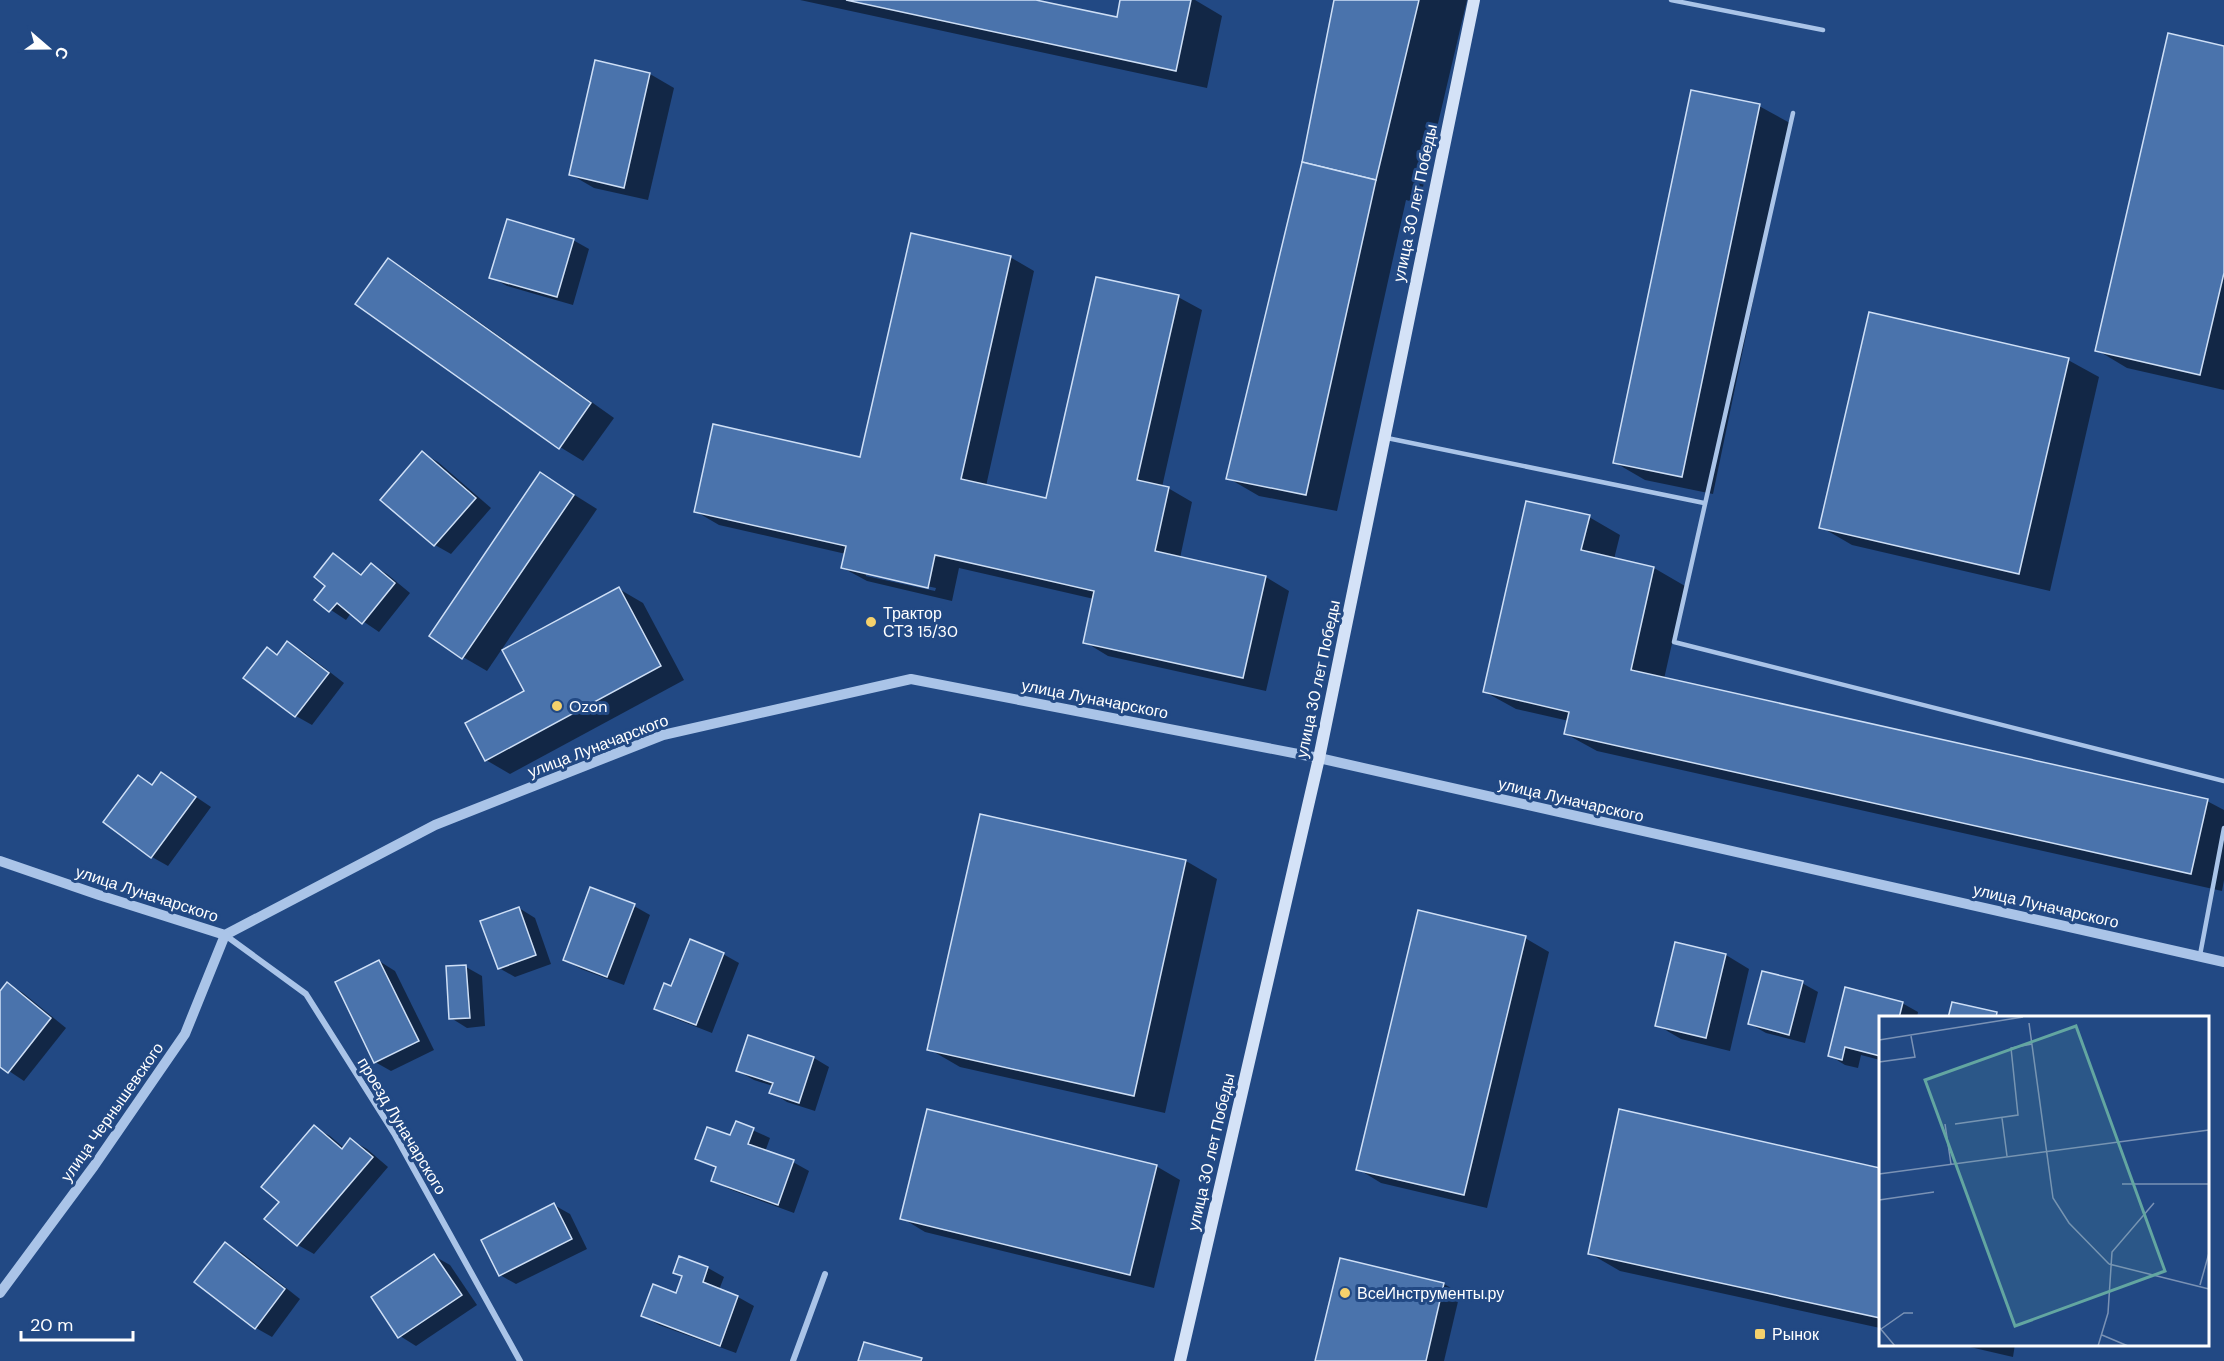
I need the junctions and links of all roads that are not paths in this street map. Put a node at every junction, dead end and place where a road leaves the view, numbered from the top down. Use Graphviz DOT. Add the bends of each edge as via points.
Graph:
graph roads {
  1 [pos="1474,0"];
  2 [pos="1671,0"];
  3 [pos="1823,30"];
  4 [pos="1792,113"];
  5 [pos="1384,437"];
  6 [pos="1704,503"];
  7 [pos="1318,758"];
  8 [pos="2224,781"];
  9 [pos="2224,828"];
  10 [pos="0,861"];
  11 [pos="225,935"];
  12 [pos="2200,956"];
  13 [pos="2224,962"];
  14 [pos="825,1274"];
  15 [pos="0,1293"];
  16 [pos="520,1361"];
  17 [pos="793,1361"];
  18 [pos="1180,1361"];
  1 -- 5 [label="main road, улица 30 лет Победы"];
  2 -- 3 [label="lane"];
  4 -- 6 [label="lane"];
  5 -- 6 [label="lane"];
  5 -- 7 [label="main road, улица 30 лет Победы"];
  6 -- 8 [label="lane" via="1674,642"];
  7 -- 11 [label="street, улица Луначарского" via="911,679 663,735 435,825"];
  7 -- 12 [label="street, улица Луначарского"];
  7 -- 18 [label="main road, улица 30 лет Победы"];
  9 -- 12 [label="lane"];
  10 -- 11 [label="street, улица Луначарского"];
  11 -- 15 [label="street, улица Чернышевского" via="185,1034"];
  11 -- 16 [label="street, проезд Луначарского" via="306,994 395,1136"];
  12 -- 13 [label="street, улица Луначарского"];
  14 -- 17 [label="street"];
}
